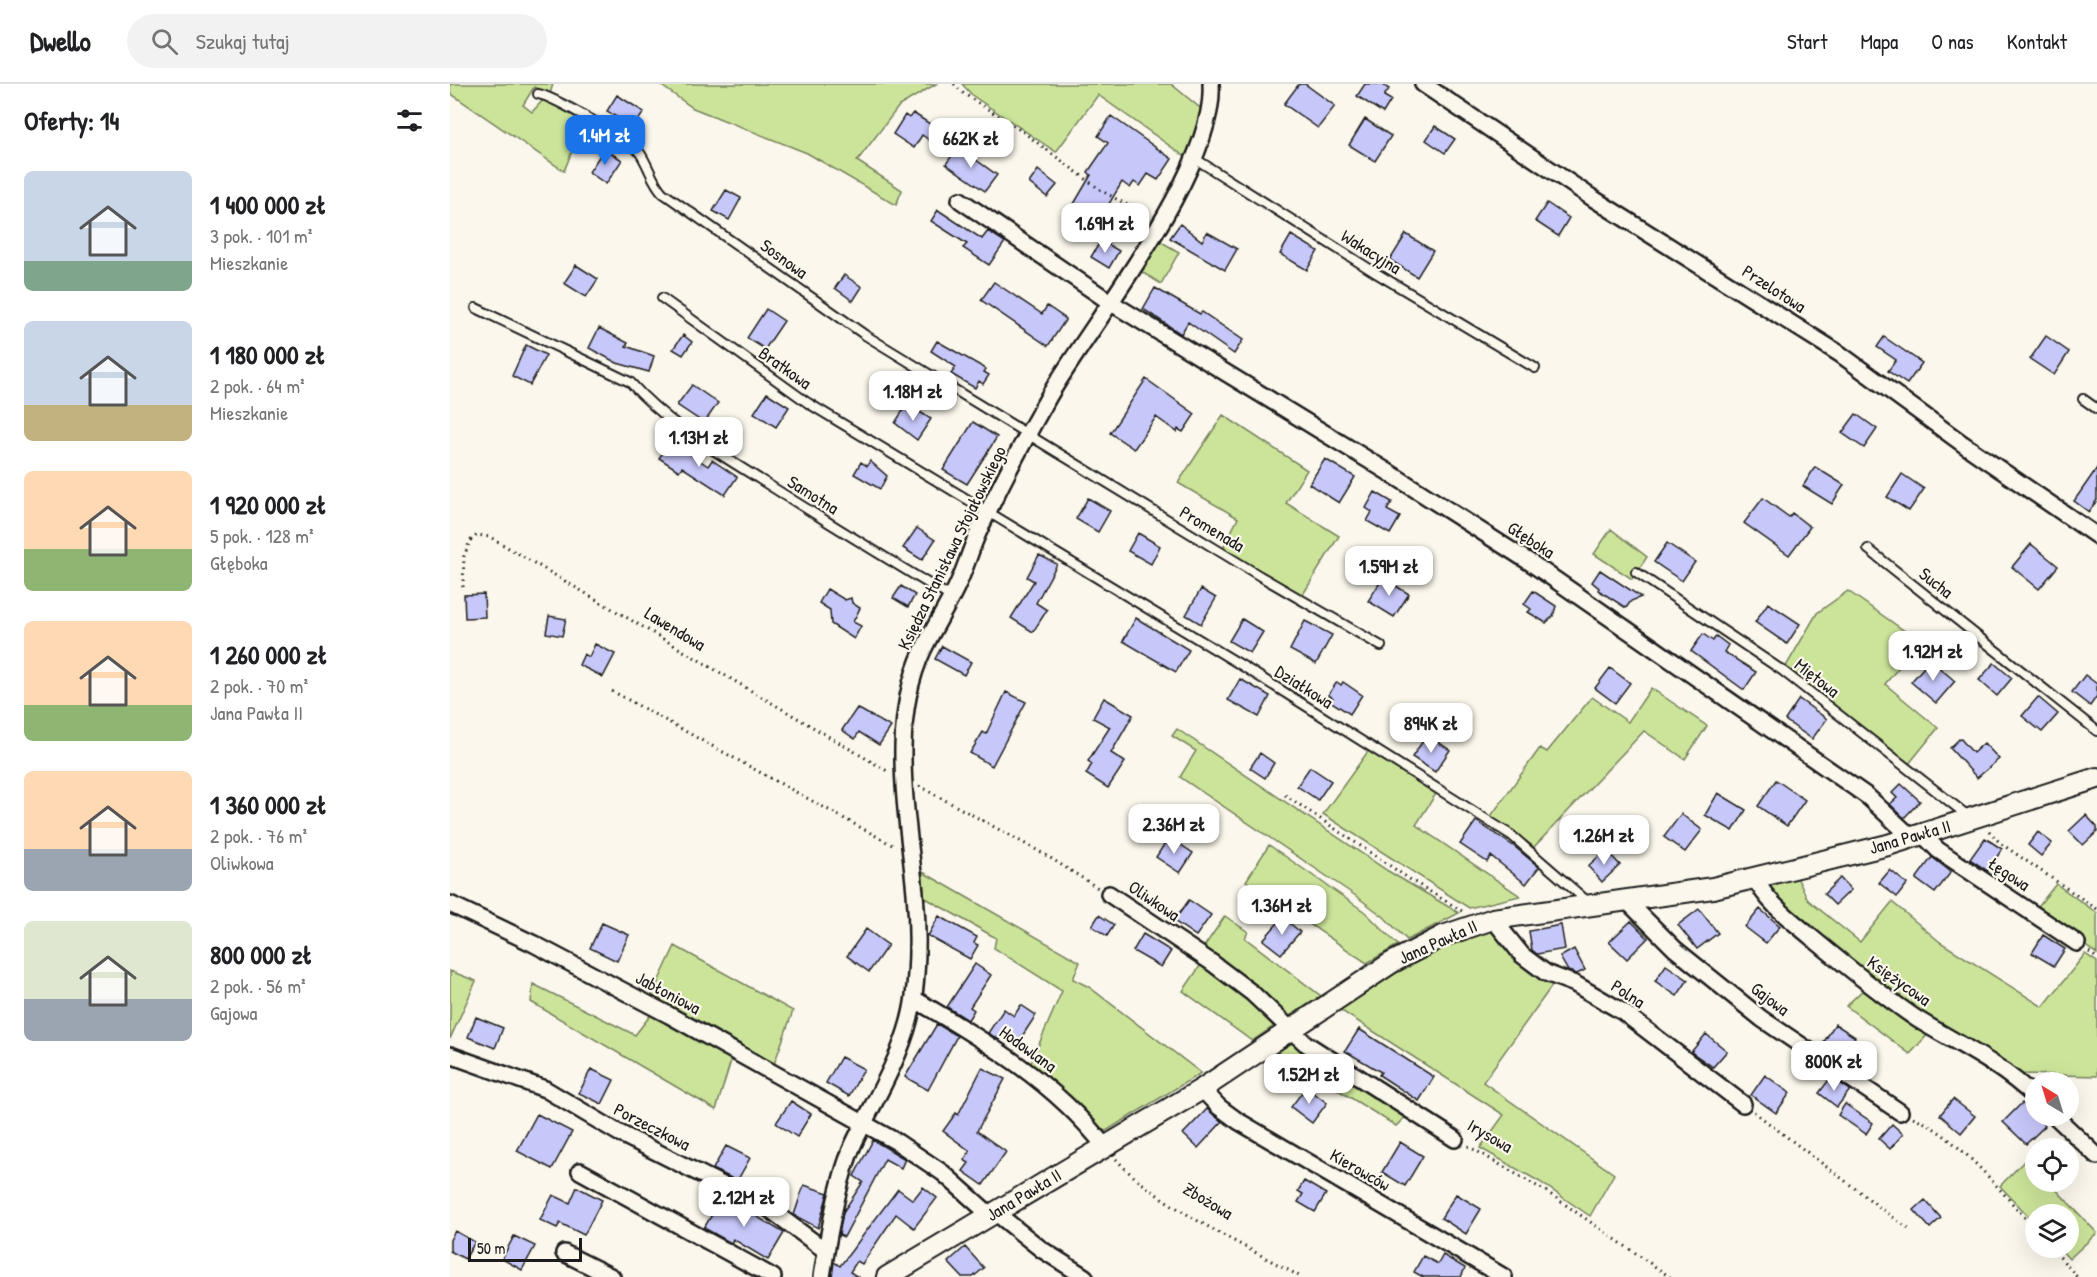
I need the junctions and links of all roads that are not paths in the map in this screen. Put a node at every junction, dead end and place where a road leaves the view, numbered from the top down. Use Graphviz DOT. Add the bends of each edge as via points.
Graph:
graph roads {
  1 [pos="1211,84"];
  2 [pos="1423,84"];
  3 [pos="538,94"];
  4 [pos="1194,158"];
  5 [pos="960,200"];
  6 [pos="662,298"];
  7 [pos="1110,302"];
  8 [pos="476,308"];
  9 [pos="1535,368"];
  10 [pos="2083,399"];
  11 [pos="2097,409"];
  12 [pos="1029,435"];
  13 [pos="988,514"];
  14 [pos="2097,536"];
  15 [pos="1868,549"];
  16 [pos="1636,572"];
  17 [pos="951,597"];
  18 [pos="1381,646"];
  19 [pos="2097,731"];
  20 [pos="2097,778"];
  21 [pos="1976,818"];
  22 [pos="1916,836"];
  23 [pos="1755,878"];
  24 [pos="1109,894"];
  25 [pos="1628,902"];
  26 [pos="450,904"];
  27 [pos="1591,904"];
  28 [pos="1488,921"];
  29 [pos="2077,943"];
  30 [pos="914,999"];
  31 [pos="1291,1029"];
  32 [pos="450,1055"];
  33 [pos="2025,1088"];
  34 [pos="1202,1089"];
  35 [pos="1743,1104"];
  36 [pos="1900,1112"];
  37 [pos="864,1125"];
  38 [pos="2066,1126"];
  39 [pos="1455,1139"];
  40 [pos="1106,1147"];
  41 [pos="2097,1156"];
  42 [pos="580,1171"];
  43 [pos="992,1213"];
  44 [pos="826,1251"];
  45 [pos="564,1253"];
  46 [pos="612,1277"];
  47 [pos="773,1277"];
  48 [pos="822,1277"];
  49 [pos="887,1277"];
  50 [pos="1085,1277"];
  51 [pos="1504,1277"];
  1 -- 4 [label="street, Księdza Stanisława Stojałowskiego" via="1212,99"];
  2 -- 14 [label="street, Przelotowa" via="1594,200 1840,354"];
  3 -- 12 [label="lane, Sosnowa" via="631,143 663,193 866,335"];
  4 -- 7 [label="street, Księdza Stanisława Stojałowskiego"];
  4 -- 9 [label="lane, Wakacyjna"];
  5 -- 7 [label="street, Głęboka"];
  6 -- 13 [label="lane, Bratkowa" via="808,403"];
  7 -- 12 [label="street, Księdza Stanisława Stojałowskiego"];
  7 -- 22 [label="street, Głęboka" via="1531,563 1867,795"];
  8 -- 17 [label="lane, Samotna" via="630,382 682,429"];
  10 -- 11 [label="lane"];
  12 -- 13 [label="street, Księdza Stanisława Stojałowskiego"];
  12 -- 18 [label="lane, Promenada"];
  13 -- 17 [label="street, Księdza Stanisława Stojałowskiego"];
  13 -- 27 [label="lane, Działkowa" via="1241,665 1511,835"];
  15 -- 19 [label="lane, Sucha"];
  16 -- 21 [label="lane, Miętowa" via="1784,671"];
  17 -- 30 [label="street, Księdza Stanisława Stojałowskiego" via="921,653 906,705 904,782 917,948"];
  20 -- 21 [label="street, Jana Pawła II"];
  21 -- 22 [label="street, Jana Pawła II"];
  22 -- 23 [label="street, Jana Pawła II"];
  22 -- 29 [label="street, Łęgowa"];
  23 -- 25 [label="street, Jana Pawła II"];
  23 -- 33 [label="street, Księżycowa" via="1762,893 1780,911 1866,983 2010,1074"];
  24 -- 31 [label="street, Oliwkowa" via="1211,962"];
  25 -- 27 [label="street, Jana Pawła II"];
  25 -- 36 [label="street, Gajowa" via="1675,949 1762,1019"];
  26 -- 37 [label="street, Jabłoniowa" via="659,1009"];
  27 -- 28 [label="street, Jana Pawła II"];
  28 -- 31 [label="street, Jana Pawła II" via="1443,936 1391,963"];
  28 -- 35 [label="street, Polna" via="1545,973 1575,984 1623,1012"];
  30 -- 37 [label="street, Księdza Stanisława Stojałowskiego" via="904,1034"];
  30 -- 40 [label="street, Hodowlana" via="987,1042 1047,1086 1083,1117"];
  31 -- 34 [label="street, Jana Pawła II"];
  31 -- 39 [label="street, Irysowa" via="1305,1043"];
  32 -- 44 [label="street, Porzeczkowa" via="545,1089 620,1133 768,1208"];
  34 -- 40 [label="street, Jana Pawła II"];
  34 -- 51 [label="street, Kierowców" via="1238,1121"];
  37 -- 43 [label="street, Jabłoniowa" via="943,1173"];
  37 -- 44 [label="street, Księdza Stanisława Stojałowskiego" via="849,1157"];
  38 -- 41 [label="street"];
  40 -- 43 [label="street, Jana Pawła II"];
  42 -- 47 [label="street"];
  43 -- 49 [label="street, Jana Pawła II"];
  43 -- 50 [label="street"];
  44 -- 48 [label="street, Księdza Stanisława Stojałowskiego"];
  45 -- 46 [label="street"];
}
